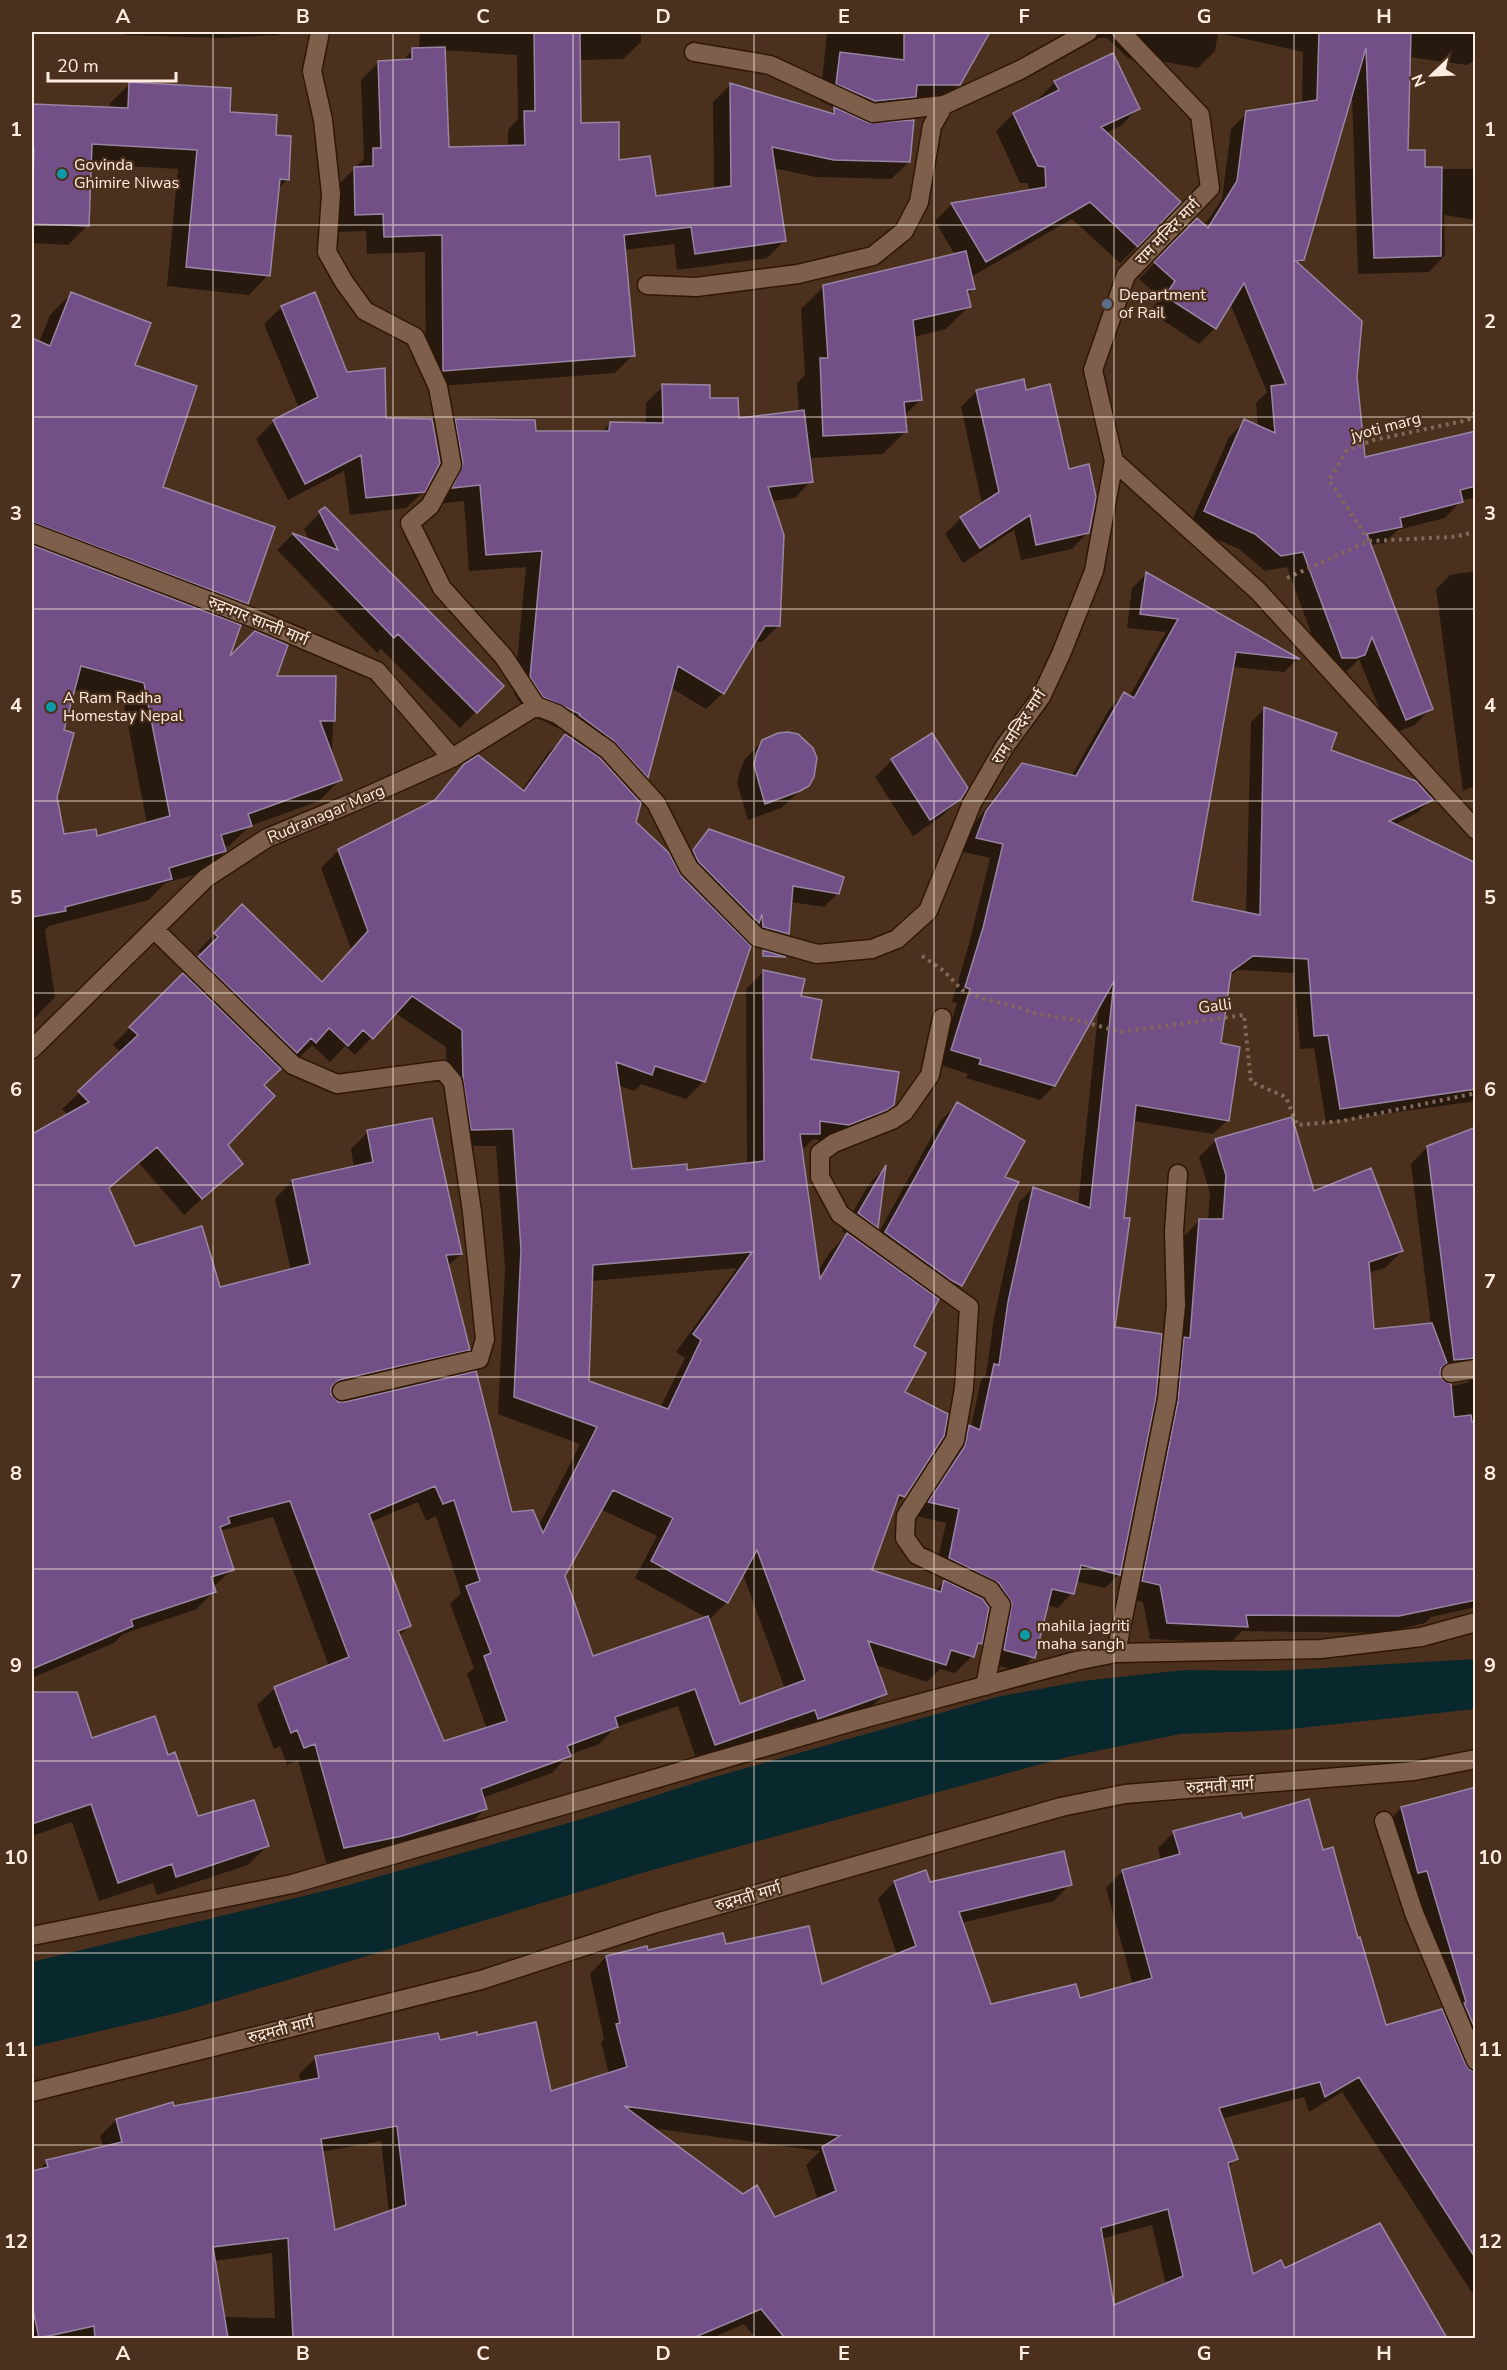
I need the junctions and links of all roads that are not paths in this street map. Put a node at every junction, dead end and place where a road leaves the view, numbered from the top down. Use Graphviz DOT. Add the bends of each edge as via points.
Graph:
graph roads {
  1 [pos="321,32"];
  2 [pos="1088,32"];
  3 [pos="1121,32"];
  4 [pos="694,52"];
  5 [pos="944,105"];
  6 [pos="647,285"];
  7 [pos="1114,461"];
  8 [pos="32,533"];
  9 [pos="536,706"];
  10 [pos="452,758"];
  11 [pos="1468,811"];
  12 [pos="1476,830"];
  13 [pos="154,929"];
  14 [pos="942,1018"];
  15 [pos="32,1049"];
  16 [pos="1178,1174"];
  17 [pos="1476,1369"];
  18 [pos="1451,1373"];
  19 [pos="342,1391"];
  20 [pos="1476,1622"];
  21 [pos="1116,1653"];
  22 [pos="984,1686"];
  23 [pos="1476,1759"];
  24 [pos="1384,1821"];
  25 [pos="32,1936"];
  26 [pos="1476,2061"];
  27 [pos="32,2092"];
  1 -- 9 [label="street" via="312,71 323,120 331,194 327,252 365,311 415,337 438,387 444,419 452,465 430,506 410,523 442,588 504,657"];
  2 -- 5 [label="street" via="1020,70"];
  3 -- 7 [label="street, राम मन्दिर मार्ग" via="1200,115 1210,188 1126,275 1093,370"];
  4 -- 5 [label="street" via="770,64 873,113"];
  5 -- 6 [label="street" via="932,126 919,202 904,231 873,256 798,273 696,287"];
  7 -- 9 [label="street, राम मन्दिर मार्ग" via="1095,571 1061,654 1041,697 1005,746 972,803 928,911 897,939 872,949 817,954 757,937 688,868 656,803 608,750 557,714"];
  7 -- 11 [label="street" via="1258,591"];
  8 -- 10 [label="street, रुद्रनगर सान्ती मार्ग" via="251,617 377,671"];
  9 -- 10 [label="street, Rudranagar Marg"];
  10 -- 13 [label="street, Rudranagar Marg" via="267,838 206,878"];
  11 -- 12 [label="street"];
  13 -- 15 [label="street, Rudranagar Marg"];
  13 -- 19 [label="street" via="293,1065 337,1084 443,1070 453,1082 485,1339 479,1359"];
  14 -- 22 [label="street" via="930,1074 904,1112 834,1143 820,1154 820,1177 840,1214 969,1307 964,1388 955,1440 906,1516 905,1538 917,1555 990,1590 1001,1605"];
  16 -- 21 [label="street" via="1174,1231 1176,1305 1167,1399"];
  17 -- 18 [label="street"];
  20 -- 21 [label="street" via="1421,1637 1321,1649"];
  21 -- 22 [label="street"];
  22 -- 25 [label="street" via="292,1884"];
  23 -- 27 [label="street, रुद्रमती मार्ग" via="1414,1771 1125,1794 1061,1808 656,1923 481,1980"];
  24 -- 26 [label="street" via="1414,1913"];
}
